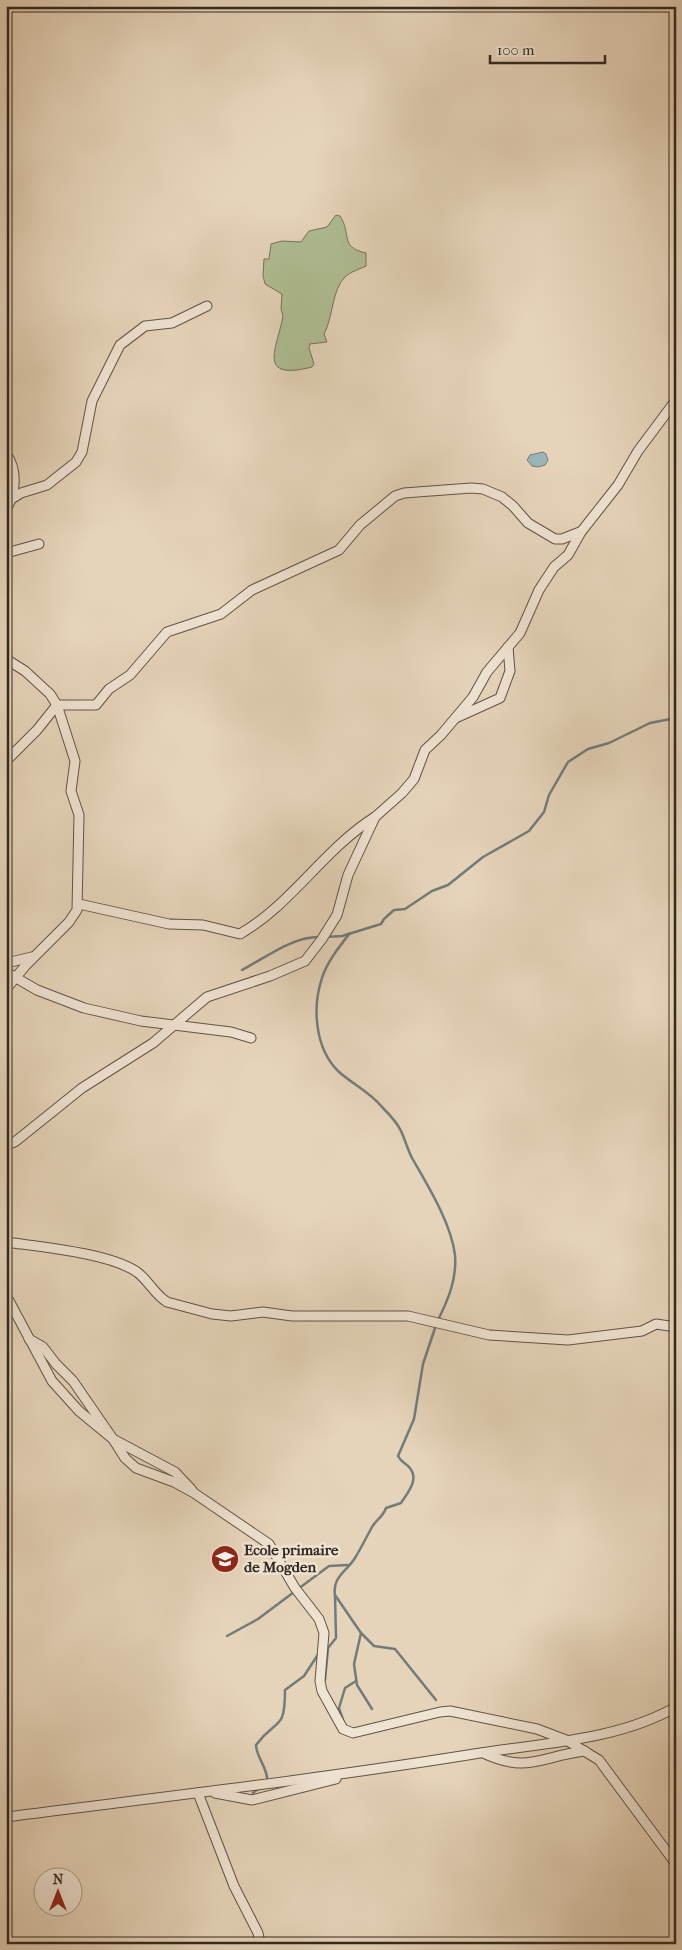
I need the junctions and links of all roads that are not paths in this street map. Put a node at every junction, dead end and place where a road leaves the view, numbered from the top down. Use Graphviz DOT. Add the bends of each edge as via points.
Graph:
graph roads {
  1 [pos="207,306"];
  2 [pos="676,400"];
  3 [pos="6,453"];
  4 [pos="12,498"];
  5 [pos="6,510"];
  6 [pos="581,532"];
  7 [pos="38,544"];
  8 [pos="6,554"];
  9 [pos="508,647"];
  10 [pos="6,659"];
  11 [pos="57,705"];
  12 [pos="456,718"];
  13 [pos="6,760"];
  14 [pos="375,817"];
  15 [pos="78,904"];
  16 [pos="35,956"];
  17 [pos="6,963"];
  18 [pos="6,972"];
  19 [pos="17,977"];
  20 [pos="6,989"];
  21 [pos="175,1024"];
  22 [pos="252,1038"];
  23 [pos="6,1146"];
  24 [pos="6,1242"];
  25 [pos="6,1295"];
  26 [pos="676,1327"];
  27 [pos="29,1339"];
  28 [pos="113,1439"];
  29 [pos="194,1493"];
  30 [pos="676,1707"];
  31 [pos="566,1740"];
  32 [pos="585,1751"];
  33 [pos="482,1753"];
  34 [pos="355,1772"];
  35 [pos="208,1791"];
  36 [pos="198,1793"];
  37 [pos="6,1817"];
  38 [pos="676,1864"];
  39 [pos="260,1944"];
  1 -- 4 [label="street" via="172,322 145,326 120,345 92,401 82,452 76,462 47,485"];
  2 -- 6 [label="street" via="618,485"];
  3 -- 4 [label="street" via="13,468"];
  4 -- 5 [label="street"];
  6 -- 9 [label="street" via="539,590 520,633"];
  6 -- 11 [label="street" via="555,539 528,523 502,498 483,489 404,493 395,496 360,525 339,550 252,590 221,614 167,632 130,675 109,689 96,705"];
  7 -- 8 [label="street"];
  9 -- 12 [label="street"];
  9 -- 12 [label="street" via="510,671 500,698"];
  10 -- 11 [label="street" via="43,687"];
  11 -- 13 [label="street"];
  11 -- 15 [label="street" via="74,761 71,791 79,814"];
  12 -- 14 [label="street" via="426,750 414,779 402,794"];
  14 -- 15 [label="street" via="354,830 277,906 240,934 203,925 169,924"];
  14 -- 21 [label="street" via="348,875 337,914 304,960 270,976 208,997"];
  15 -- 16 [label="street" via="69,922"];
  16 -- 17 [label="street"];
  16 -- 19 [label="street"];
  18 -- 19 [label="street"];
  19 -- 20 [label="street"];
  19 -- 21 [label="street" via="37,990 84,1008 141,1021"];
  21 -- 22 [label="street"];
  21 -- 23 [label="street" via="153,1043 82,1088"];
  24 -- 26 [label="street" via="78,1252 120,1264 150,1282 161,1299 212,1314 231,1316 263,1312 292,1316 408,1316 489,1335 568,1340 642,1331 656,1324"];
  25 -- 27 [label="street"];
  27 -- 28 [label="street" via="43,1347 73,1380"];
  27 -- 28 [label="street" via="52,1381 79,1411"];
  28 -- 29 [label="street" via="176,1472"];
  28 -- 29 [label="street" via="136,1468"];
  29 -- 31 [label="street" via="269,1544 295,1588 313,1610 324,1634 322,1691 343,1729 353,1733 450,1711 521,1725"];
  30 -- 31 [label="street" via="634,1725"];
  31 -- 32 [label="street"];
  31 -- 33 [label="street"];
  32 -- 33 [label="street" via="529,1764 496,1759"];
  32 -- 38 [label="street" via="599,1760"];
  33 -- 34 [label="street"];
  34 -- 35 [label="street"];
  34 -- 35 [label="street" via="322,1784 252,1800"];
  35 -- 36 [label="street"];
  36 -- 37 [label="street"];
  36 -- 39 [label="street"];
}
